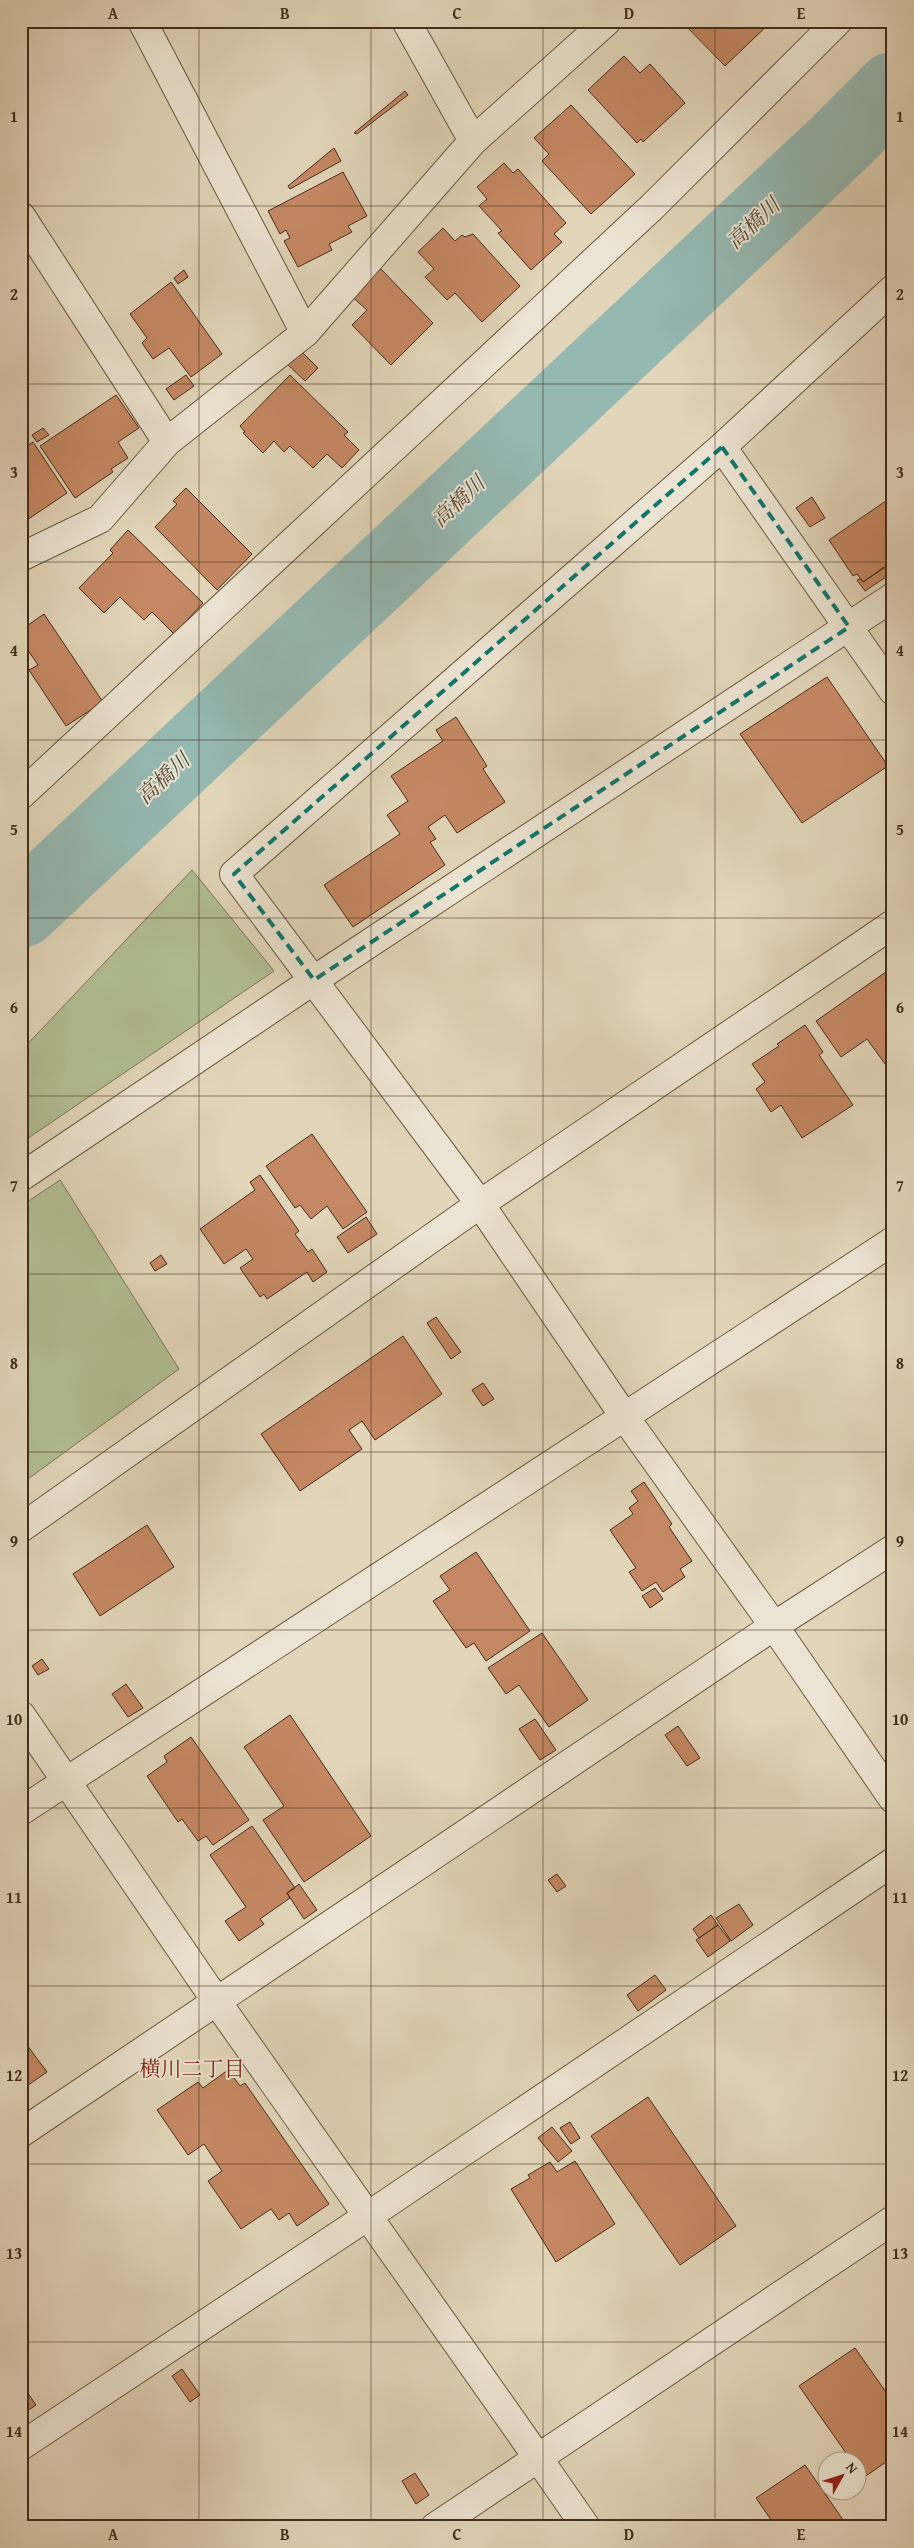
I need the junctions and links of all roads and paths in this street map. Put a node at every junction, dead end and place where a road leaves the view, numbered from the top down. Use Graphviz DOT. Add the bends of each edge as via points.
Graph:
graph roads {
  1 [pos="142,21"];
  2 [pos="406,21"];
  3 [pos="607,21"];
  4 [pos="838,21"];
  5 [pos="473,140"];
  6 [pos="21,216"];
  7 [pos="893,289"];
  8 [pos="305,333"];
  9 [pos="167,442"];
  10 [pos="722,447"];
  11 [pos="21,557"];
  12 [pos="893,597"];
  13 [pos="849,627"];
  14 [pos="893,691"];
  15 [pos="21,795"];
  16 [pos="893,924"];
  17 [pos="314,980"];
  18 [pos="21,1177"];
  19 [pos="480,1204"];
  20 [pos="893,1241"];
  21 [pos="624,1416"];
  22 [pos="21,1528"];
  23 [pos="893,1549"];
  24 [pos="774,1626"];
  25 [pos="21,1715"];
  26 [pos="68,1780"];
  27 [pos="893,1799"];
  28 [pos="21,1811"];
  29 [pos="893,1862"];
  30 [pos="216,2002"];
  31 [pos="21,2133"];
  32 [pos="368,2216"];
  33 [pos="893,2220"];
  34 [pos="21,2446"];
  35 [pos="538,2458"];
  36 [pos="435,2527"];
  37 [pos="586,2527"];
  1 -- 8 [label="street"];
  2 -- 5 [label="street"];
  3 -- 5 [label="street"];
  4 -- 15 [label="street" via="652,206"];
  5 -- 8 [label="street"];
  6 -- 9 [label="street"];
  7 -- 10 [label="street"];
  8 -- 9 [label="street"];
  9 -- 11 [label="street" via="100,519"];
  10 -- 13 [label="street"];
  10 -- 17 [label="street" via="234,874"];
  12 -- 13 [label="street"];
  13 -- 14 [label="street"];
  13 -- 17 [label="street"];
  16 -- 19 [label="street"];
  17 -- 18 [label="street"];
  17 -- 19 [label="street"];
  19 -- 21 [label="street"];
  19 -- 22 [label="street"];
  20 -- 21 [label="street"];
  21 -- 24 [label="street"];
  21 -- 26 [label="street"];
  23 -- 24 [label="street"];
  24 -- 27 [label="street"];
  24 -- 30 [label="street"];
  25 -- 26 [label="street"];
  26 -- 28 [label="street"];
  26 -- 30 [label="street"];
  29 -- 32 [label="street"];
  30 -- 31 [label="street"];
  30 -- 32 [label="street"];
  32 -- 34 [label="street"];
  32 -- 35 [label="street"];
  33 -- 35 [label="street"];
  35 -- 36 [label="street"];
  35 -- 37 [label="street"];
}
